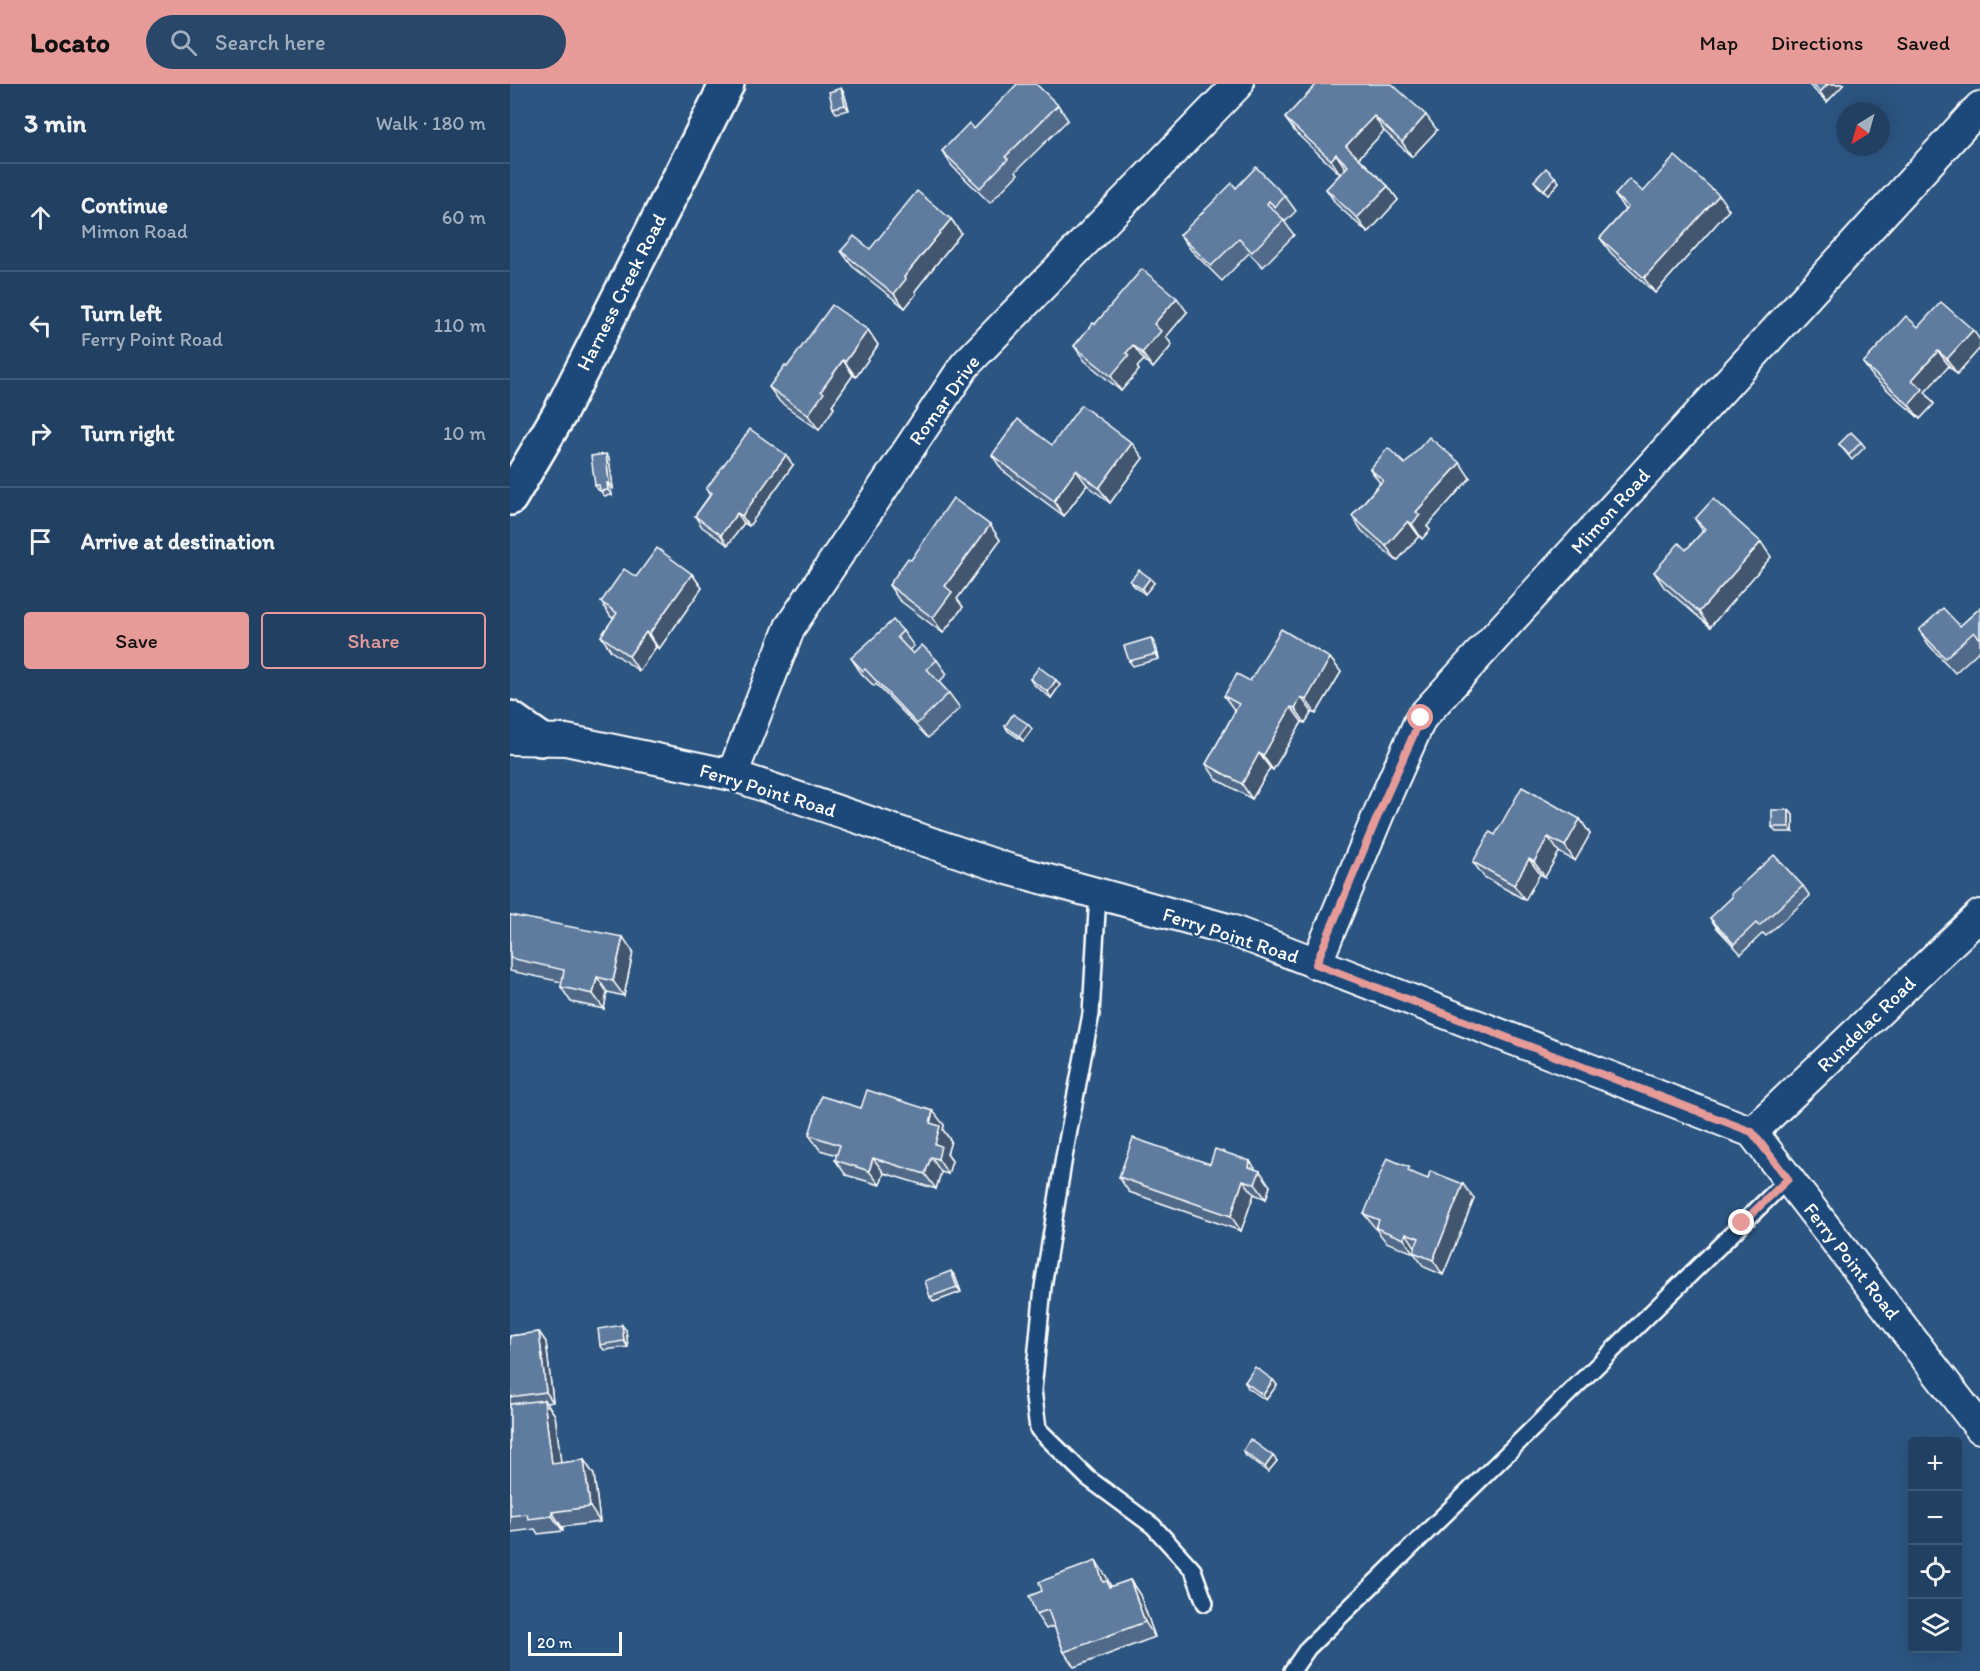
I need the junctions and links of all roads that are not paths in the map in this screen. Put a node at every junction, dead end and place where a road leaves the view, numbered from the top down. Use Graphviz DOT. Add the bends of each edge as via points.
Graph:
graph roads {
  1 [pos="727,84"];
  2 [pos="1238,84"];
  3 [pos="1980,107"];
  4 [pos="510,498"];
  5 [pos="510,718"];
  6 [pos="525,739"];
  7 [pos="732,775"];
  8 [pos="1098,894"];
  9 [pos="1980,915"];
  10 [pos="1316,964"];
  11 [pos="1752,1132"];
  12 [pos="1788,1179"];
  13 [pos="1980,1428"];
  14 [pos="1205,1603"];
  15 [pos="1292,1671"];
  1 -- 4 [label="street, Harness Creek Road" via="560,413"];
  2 -- 7 [label="street, Romar Drive" via="965,365 790,627"];
  3 -- 10 [label="street, Mimon Road" via="1421,718"];
  5 -- 6 [label="street"];
  6 -- 7 [label="street, Ferry Point Road" via="566,740"];
  7 -- 8 [label="street, Ferry Point Road" via="1008,869"];
  8 -- 10 [label="street, Ferry Point Road" via="1231,930"];
  8 -- 14 [label="lane" via="1091,1014 1043,1287 1033,1390 1038,1429 1088,1478 1153,1526 1194,1570"];
  9 -- 11 [label="street, Rundelac Road"];
  10 -- 11 [label="street, Ferry Point Road"];
  11 -- 12 [label="street, Ferry Point Road"];
  12 -- 13 [label="street, Ferry Point Road"];
  12 -- 15 [label="lane" via="1308,1648"];
}
